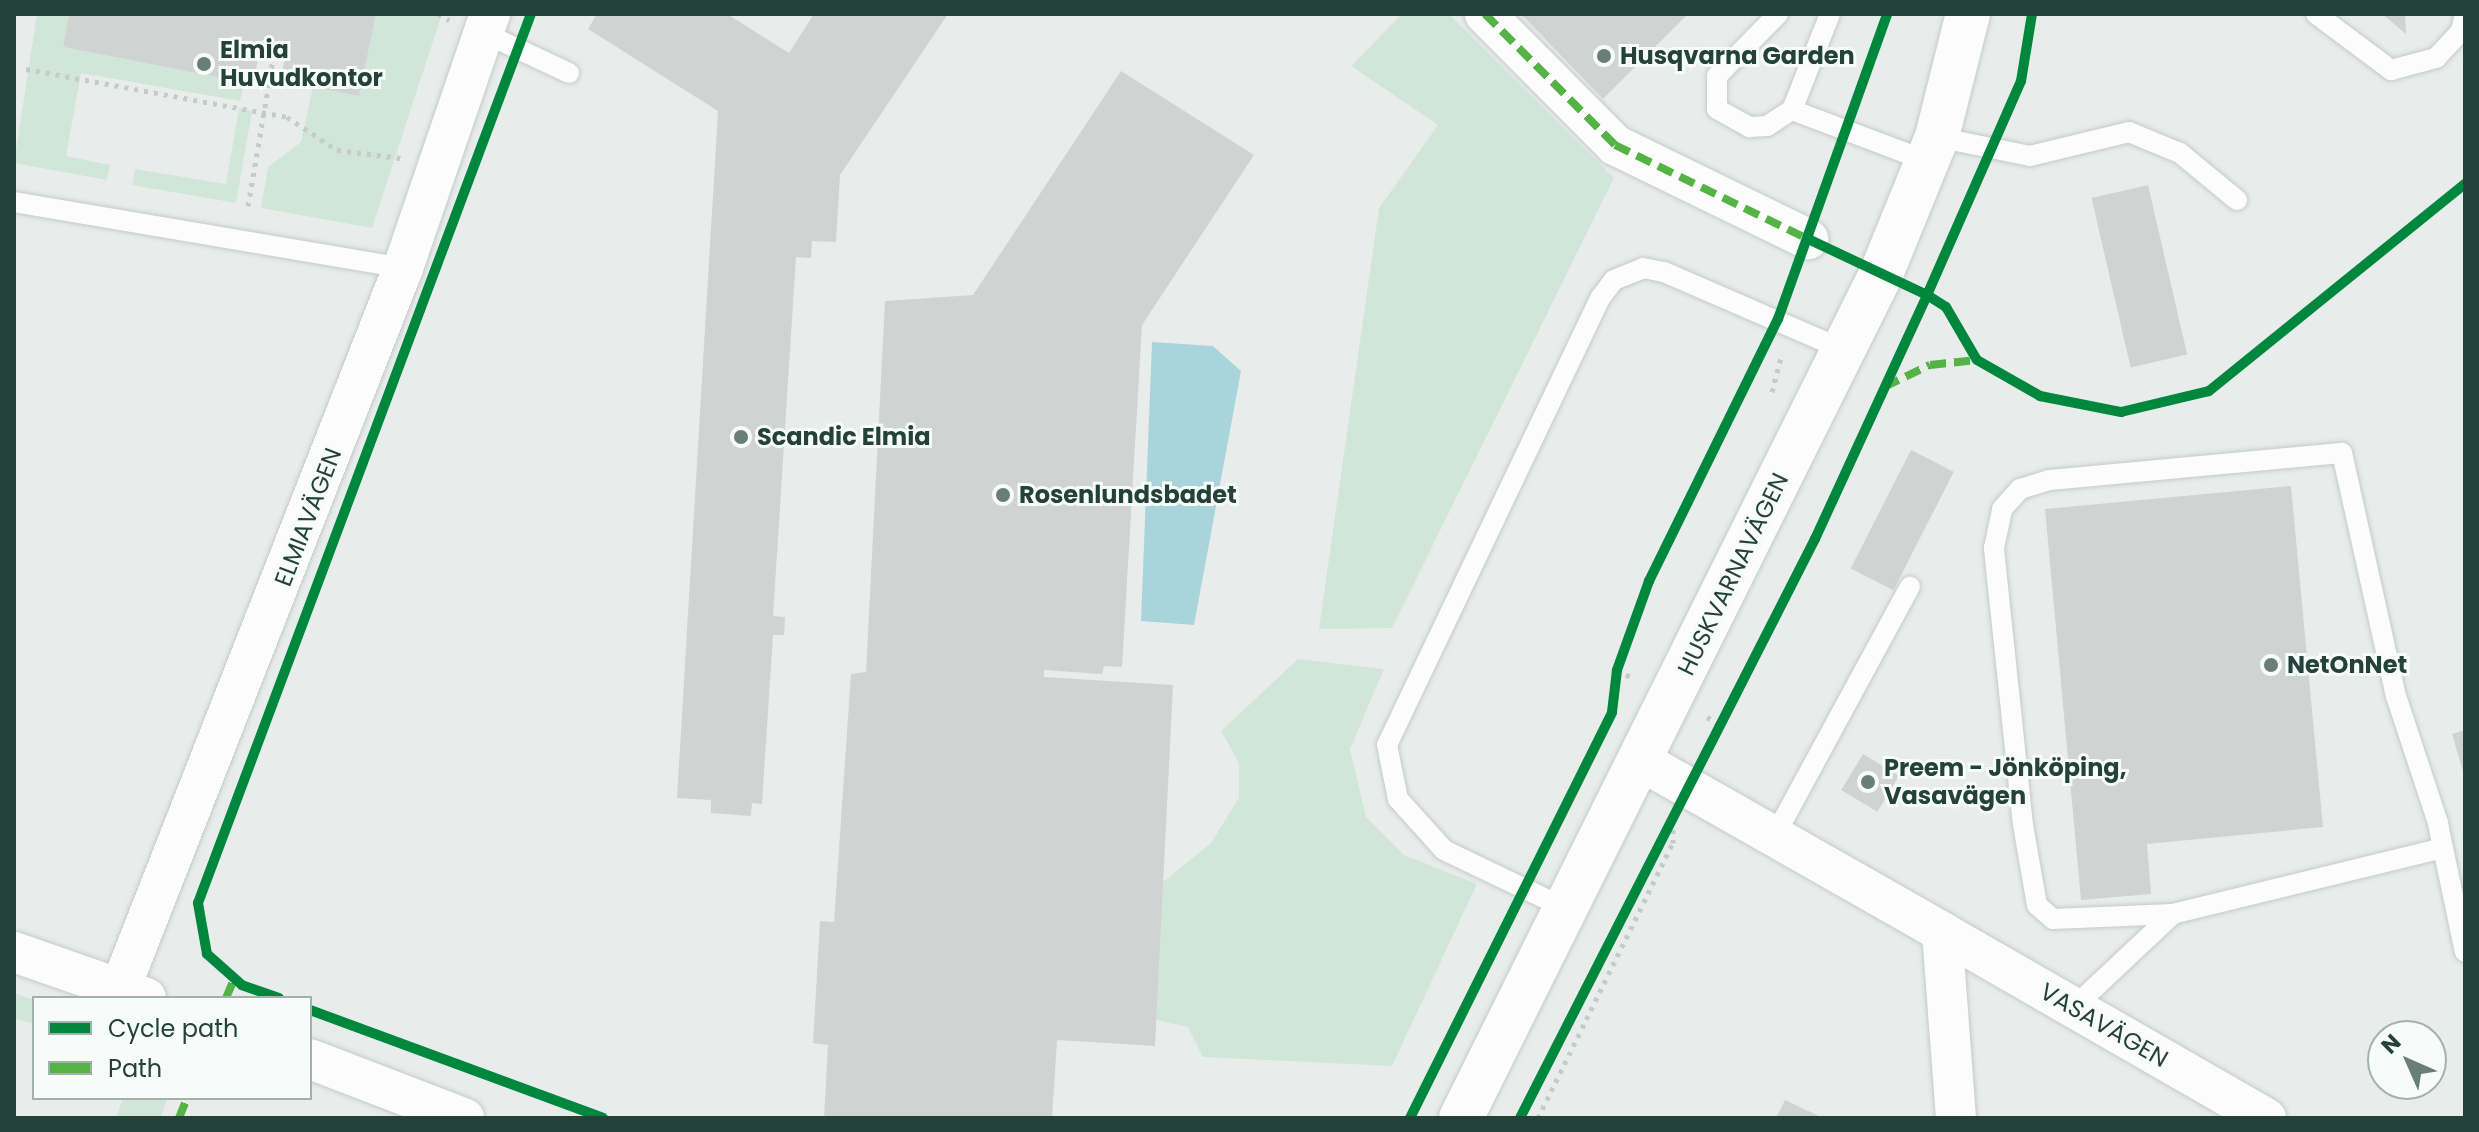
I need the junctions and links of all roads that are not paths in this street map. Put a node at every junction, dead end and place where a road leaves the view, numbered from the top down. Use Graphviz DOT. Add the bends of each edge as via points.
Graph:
graph roads {
  1 [pos="1485,14"];
  2 [pos="1778,14"];
  3 [pos="1830,14"];
  4 [pos="1968,14"];
  5 [pos="2316,14"];
  6 [pos="2465,14"];
  7 [pos="487,23"];
  8 [pos="569,73"];
  9 [pos="1792,110"];
  10 [pos="1932,149"];
  11 [pos="2237,200"];
  12 [pos="14,202"];
  13 [pos="1808,239"];
  14 [pos="403,268"];
  15 [pos="1844,350"];
  16 [pos="1910,586"];
  17 [pos="1643,762"];
  18 [pos="1774,837"];
  19 [pos="2443,848"];
  20 [pos="1568,909"];
  21 [pos="2173,914"];
  22 [pos="1942,932"];
  23 [pos="14,952"];
  24 [pos="2465,952"];
  25 [pos="133,993"];
  26 [pos="2074,1007"];
  27 [pos="312,1060"];
  28 [pos="464,1118"];
  29 [pos="1461,1118"];
  30 [pos="1956,1118"];
  31 [pos="2266,1118"];
  1 -- 13 [label="street" via="1615,145"];
  2 -- 9 [label="lane" via="1717,76 1717,109 1750,127 1767,126"];
  3 -- 9 [label="lane"];
  4 -- 10 [label="street, HUSKVARNAVÄGEN"];
  5 -- 6 [label="lane" via="2391,70 2436,58 2461,31"];
  7 -- 8 [label="lane"];
  7 -- 14 [label="street, ELMIAVÄGEN"];
  9 -- 10 [label="lane"];
  10 -- 11 [label="lane" via="2030,156 2129,132 2180,153"];
  10 -- 15 [label="street, HUSKVARNAVÄGEN"];
  12 -- 14 [label="lane"];
  14 -- 25 [label="street, ELMIAVÄGEN"];
  15 -- 17 [label="street, HUSKVARNAVÄGEN"];
  15 -- 20 [label="lane" via="1664,272 1643,268 1614,280 1387,745 1398,799 1444,850"];
  16 -- 18 [label="lane"];
  17 -- 18 [label="street, VASAVÄGEN"];
  17 -- 20 [label="street, HUSKVARNAVÄGEN"];
  18 -- 22 [label="street, VASAVÄGEN"];
  19 -- 21 [label="lane"];
  19 -- 21 [label="lane" via="2396,696 2342,453 2049,480 2020,489 2002,509 1994,548 2037,905 2053,919"];
  19 -- 24 [label="lane"];
  20 -- 29 [label="street, HUSKVARNAVÄGEN"];
  21 -- 26 [label="lane"];
  22 -- 26 [label="street, VASAVÄGEN"];
  22 -- 30 [label="street"];
  23 -- 25 [label="street"];
  26 -- 31 [label="street, VASAVÄGEN"];
  27 -- 28 [label="street"];
}
